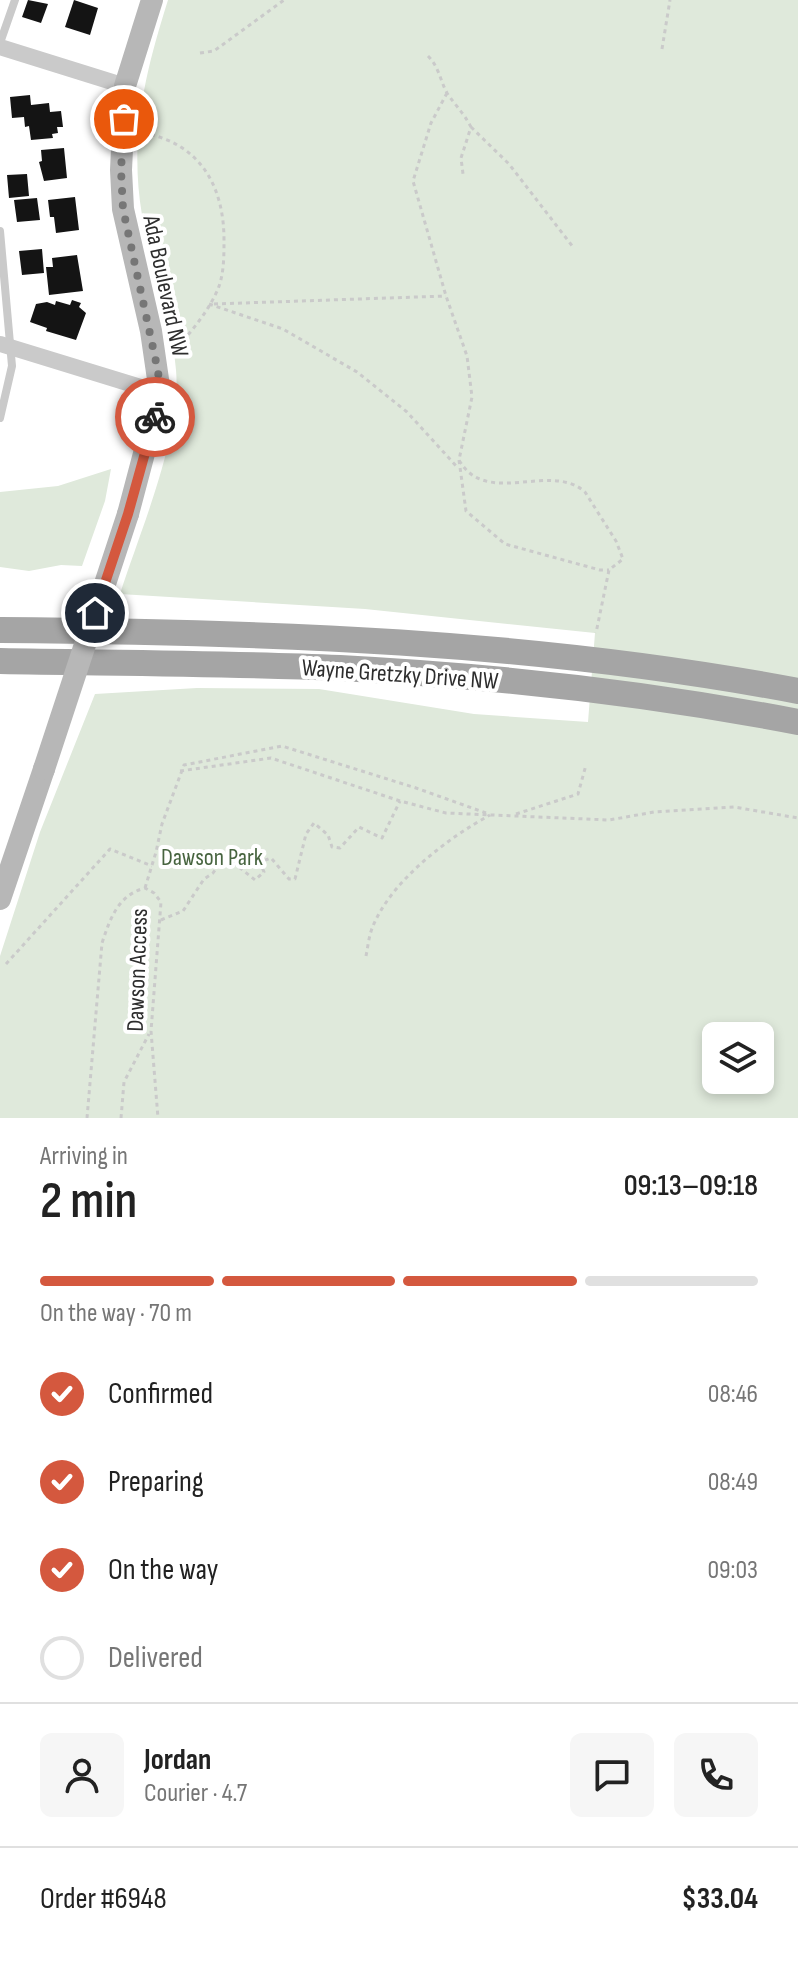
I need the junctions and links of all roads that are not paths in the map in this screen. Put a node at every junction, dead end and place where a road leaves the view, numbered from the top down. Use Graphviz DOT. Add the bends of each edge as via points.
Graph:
graph roads {
  1 [pos="15,0"];
  2 [pos="152,0"];
  3 [pos="0,45"];
  4 [pos="125,86"];
  5 [pos="0,231"];
  6 [pos="6,346"];
  7 [pos="160,393"];
  8 [pos="0,418"];
  9 [pos="0,615"];
  10 [pos="0,630"];
  11 [pos="69,630"];
  12 [pos="0,661"];
  13 [pos="63,662"];
  14 [pos="0,669"];
  15 [pos="798,691"];
  16 [pos="798,722"];
  17 [pos="0,899"];
  1 -- 3 [label="lane"];
  2 -- 4 [label="street, Ada Boulevard NW"];
  3 -- 4 [label="street"];
  4 -- 7 [label="street, Ada Boulevard NW" via="123,209"];
  5 -- 6 [label="lane"];
  6 -- 7 [label="street"];
  6 -- 8 [label="lane" via="12,373"];
  7 -- 17 [label="street, Ada Boulevard NW, bridge" via="128,514"];
  9 -- 11 [label="main road"];
  10 -- 11 [label="main road, Wayne Gretzky Drive NW"];
  11 -- 15 [label="main road, Wayne Gretzky Drive NW" via="299,635 497,649"];
  12 -- 13 [label="main road, Wayne Gretzky Drive NW"];
  13 -- 14 [label="main road"];
  13 -- 16 [label="main road, Wayne Gretzky Drive NW" via="382,671 641,696"];
}
